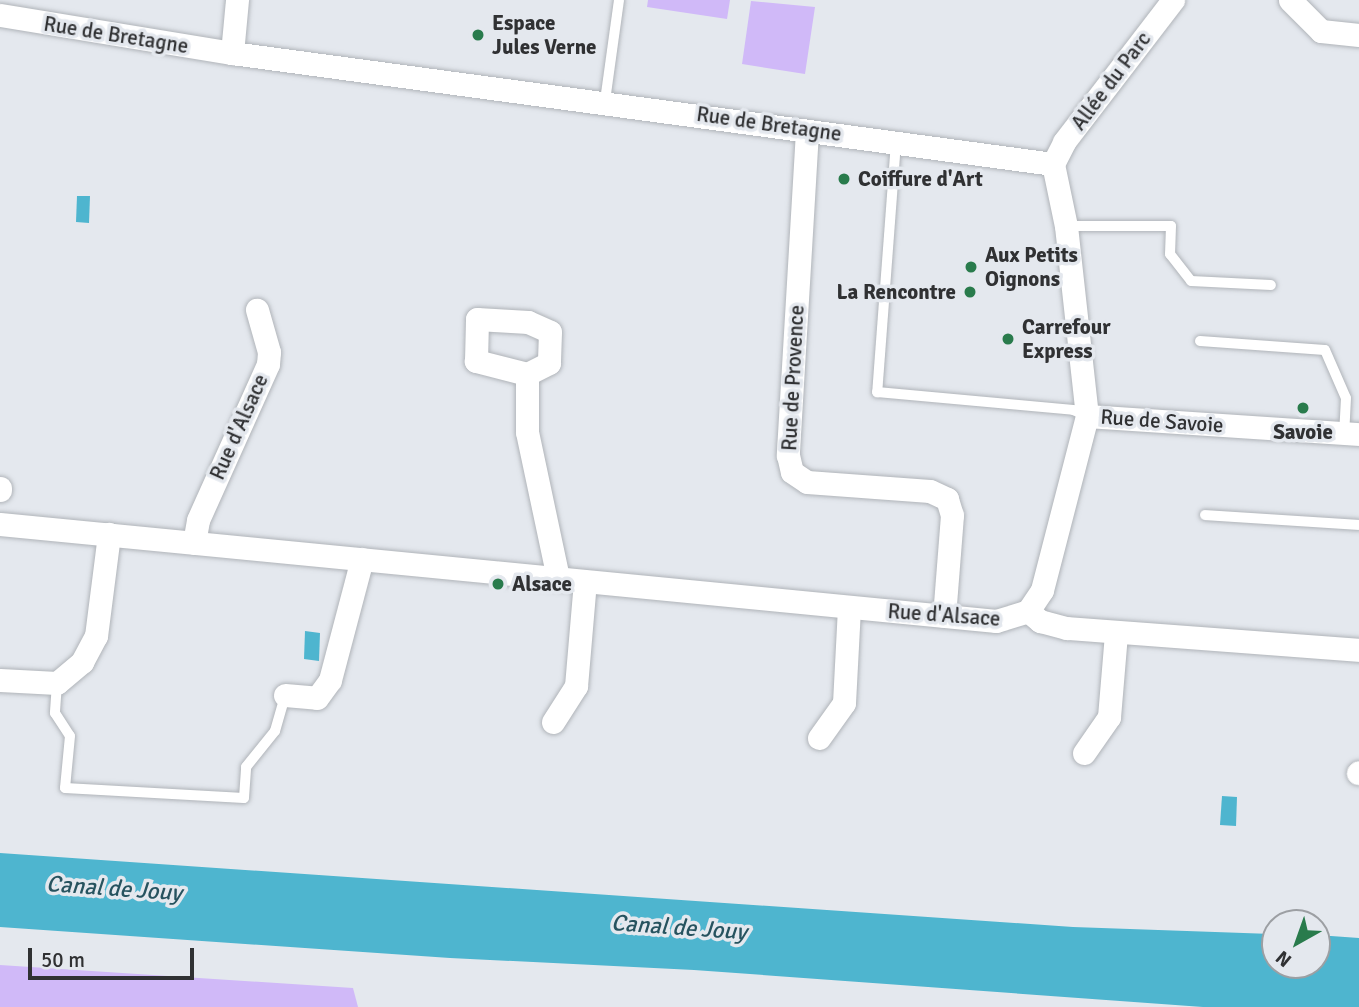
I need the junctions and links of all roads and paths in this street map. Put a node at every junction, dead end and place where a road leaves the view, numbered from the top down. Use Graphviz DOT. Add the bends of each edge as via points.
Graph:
graph roads {
  1 [pos="237,0"];
  2 [pos="619,0"];
  3 [pos="1173,0"];
  4 [pos="1290,0"];
  5 [pos="0,15"];
  6 [pos="1359,35"];
  7 [pos="232,53"];
  8 [pos="605,101"];
  9 [pos="807,131"];
  10 [pos="896,142"];
  11 [pos="1054,164"];
  12 [pos="1066,226"];
  13 [pos="1271,285"];
  14 [pos="257,310"];
  15 [pos="1200,341"];
  16 [pos="527,374"];
  17 [pos="1087,416"];
  18 [pos="1351,434"];
  19 [pos="1205,514"];
  20 [pos="0,524"];
  21 [pos="1359,525"];
  22 [pos="109,534"];
  23 [pos="194,543"];
  24 [pos="362,559"];
  25 [pos="558,578"];
  26 [pos="585,581"];
  27 [pos="849,607"];
  28 [pos="1028,611"];
  29 [pos="944,616"];
  30 [pos="1115,633"];
  31 [pos="1359,650"];
  32 [pos="0,680"];
  33 [pos="58,683"];
  34 [pos="285,695"];
  35 [pos="553,722"];
  36 [pos="819,738"];
  37 [pos="1084,753"];
  1 -- 7 [label="street"];
  2 -- 8 [label="lane"];
  3 -- 11 [label="street, Allée du Parc" via="1064,142"];
  4 -- 6 [label="street" via="1321,31"];
  5 -- 7 [label="street, Rue de Bretagne"];
  7 -- 8 [label="street, Rue de Bretagne"];
  8 -- 9 [label="street, Rue de Bretagne"];
  9 -- 10 [label="street, Rue de Bretagne"];
  9 -- 29 [label="street, Rue de Provence" via="788,454 792,472 807,482 930,491 947,499 952,515"];
  10 -- 11 [label="street, Rue de Bretagne"];
  10 -- 17 [label="lane" via="877,392 1063,408"];
  11 -- 12 [label="street"];
  12 -- 13 [label="lane" via="1171,226 1170,254 1191,281"];
  12 -- 17 [label="street"];
  14 -- 23 [label="street, Rue d'Alsace" via="268,364 198,520"];
  15 -- 18 [label="lane" via="1325,350 1346,398"];
  16 -- 25 [label="street" via="527,432"];
  17 -- 18 [label="street, Rue de Savoie"];
  17 -- 28 [label="street, Rue de Savoie" via="1042,590"];
  19 -- 21 [label="lane"];
  20 -- 22 [label="street, Rue d'Alsace"];
  22 -- 23 [label="street, Rue d'Alsace"];
  22 -- 33 [label="street" via="96,636 82,662"];
  23 -- 24 [label="street, Rue d'Alsace"];
  24 -- 25 [label="street, Rue d'Alsace"];
  24 -- 34 [label="street" via="330,680 317,698"];
  25 -- 26 [label="street, Rue d'Alsace"];
  26 -- 27 [label="street, Rue d'Alsace"];
  26 -- 35 [label="street" via="576,686"];
  27 -- 29 [label="street, Rue d'Alsace"];
  27 -- 36 [label="street" via="844,703"];
  28 -- 29 [label="street, Rue d'Alsace" via="996,621"];
  28 -- 30 [label="street, Rue d'Alsace" via="1051,625"];
  30 -- 31 [label="street, Rue d'Alsace"];
  30 -- 37 [label="street" via="1109,717"];
  32 -- 33 [label="street"];
  33 -- 34 [label="lane" via="55,713 70,736 65,788 244,798 246,767 275,731"];
}
